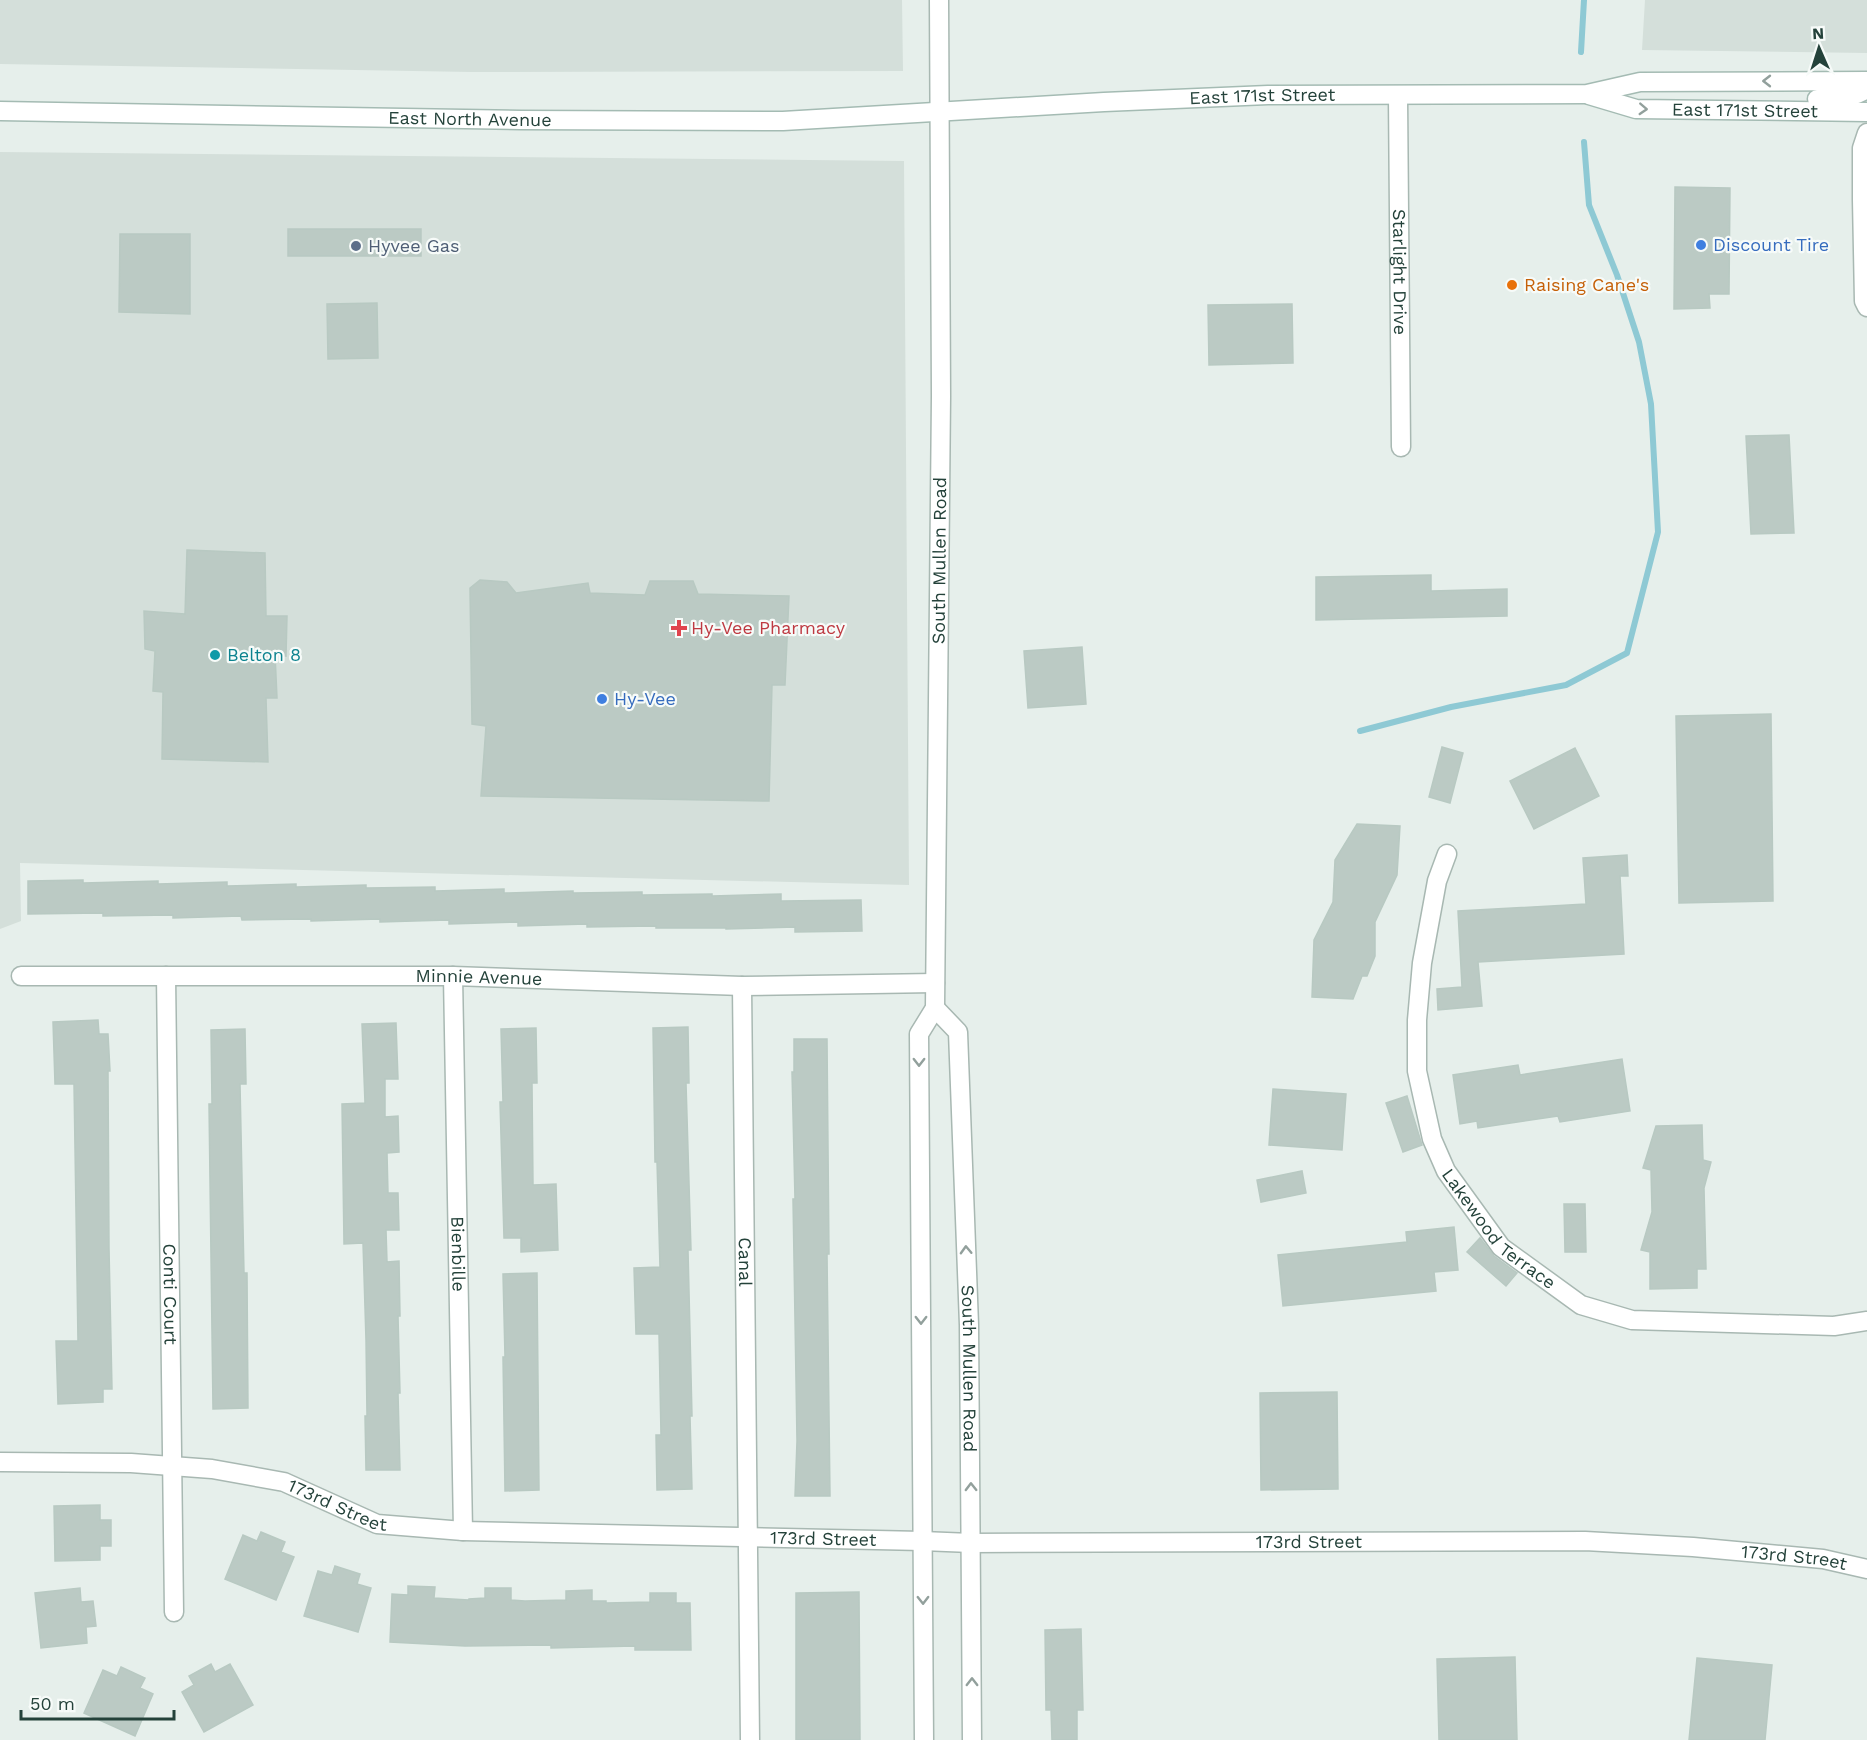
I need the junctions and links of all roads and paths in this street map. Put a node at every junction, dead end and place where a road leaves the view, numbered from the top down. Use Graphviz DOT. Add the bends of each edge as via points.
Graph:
graph roads {
  1 [pos="939,0"];
  2 [pos="1867,81"];
  3 [pos="1867,89"];
  4 [pos="1587,94"];
  5 [pos="1398,96"];
  6 [pos="1679,110"];
  7 [pos="0,111"];
  8 [pos="1867,112"];
  9 [pos="939,113"];
  10 [pos="1867,134"];
  11 [pos="1867,307"];
  12 [pos="1401,447"];
  13 [pos="1447,854"];
  14 [pos="21,976"];
  15 [pos="165,976"];
  16 [pos="453,976"];
  17 [pos="935,983"];
  18 [pos="742,986"];
  19 [pos="934,1008"];
  20 [pos="1867,1321"];
  21 [pos="0,1462"];
  22 [pos="172,1466"];
  23 [pos="463,1532"];
  24 [pos="749,1539"];
  25 [pos="922,1541"];
  26 [pos="971,1543"];
  27 [pos="1867,1569"];
  28 [pos="174,1612"];
  29 [pos="750,1740"];
  30 [pos="924,1740"];
  31 [pos="972,1740"];
  1 -- 9 [label="street, South Mullen Road"];
  2 -- 4 [label="street, East 171st Street, one-way" via="1640,82"];
  3 -- 6 [label="street" via="1840,99 1722,99"];
  4 -- 5 [label="street, East 171st Street"];
  4 -- 6 [label="street, East 171st Street, one-way" via="1636,109"];
  5 -- 9 [label="street, East 171st Street" via="1268,95"];
  5 -- 12 [label="street, Starlight Drive"];
  6 -- 8 [label="street, East 171st Street"];
  7 -- 9 [label="street, East North Avenue" via="658,122 783,121"];
  9 -- 17 [label="street, South Mullen Road" via="941,396"];
  10 -- 11 [label="street" via="1862,200"];
  13 -- 20 [label="street, Lakewood Terrace" via="1437,881 1422,963 1417,1071 1432,1139 1446,1171 1501,1247 1581,1305 1632,1320 1834,1326"];
  14 -- 15 [label="street, Minnie Avenue"];
  15 -- 16 [label="street, Minnie Avenue"];
  15 -- 22 [label="street, Conti Court"];
  16 -- 18 [label="street, Minnie Avenue"];
  16 -- 23 [label="street, Bienbille"];
  17 -- 18 [label="street, Minnie Avenue"];
  17 -- 19 [label="street, South Mullen Road"];
  18 -- 24 [label="street, Canal"];
  19 -- 25 [label="street, South Mullen Road, one-way" via="919,1034"];
  26 -- 19 [label="street, South Mullen Road, one-way" via="969,1325 958,1032"];
  21 -- 22 [label="street, 173rd Street"];
  22 -- 23 [label="street, 173rd Street" via="284,1482 377,1524"];
  22 -- 28 [label="street, Conti Court"];
  23 -- 24 [label="street, 173rd Street"];
  24 -- 25 [label="street, 173rd Street"];
  24 -- 29 [label="street, 173rd Street"];
  25 -- 26 [label="street, 173rd Street"];
  25 -- 30 [label="street, South Mullen Road, one-way"];
  26 -- 27 [label="street, 173rd Street" via="1585,1541 1823,1559"];
  31 -- 26 [label="street, South Mullen Road, one-way"];
}
